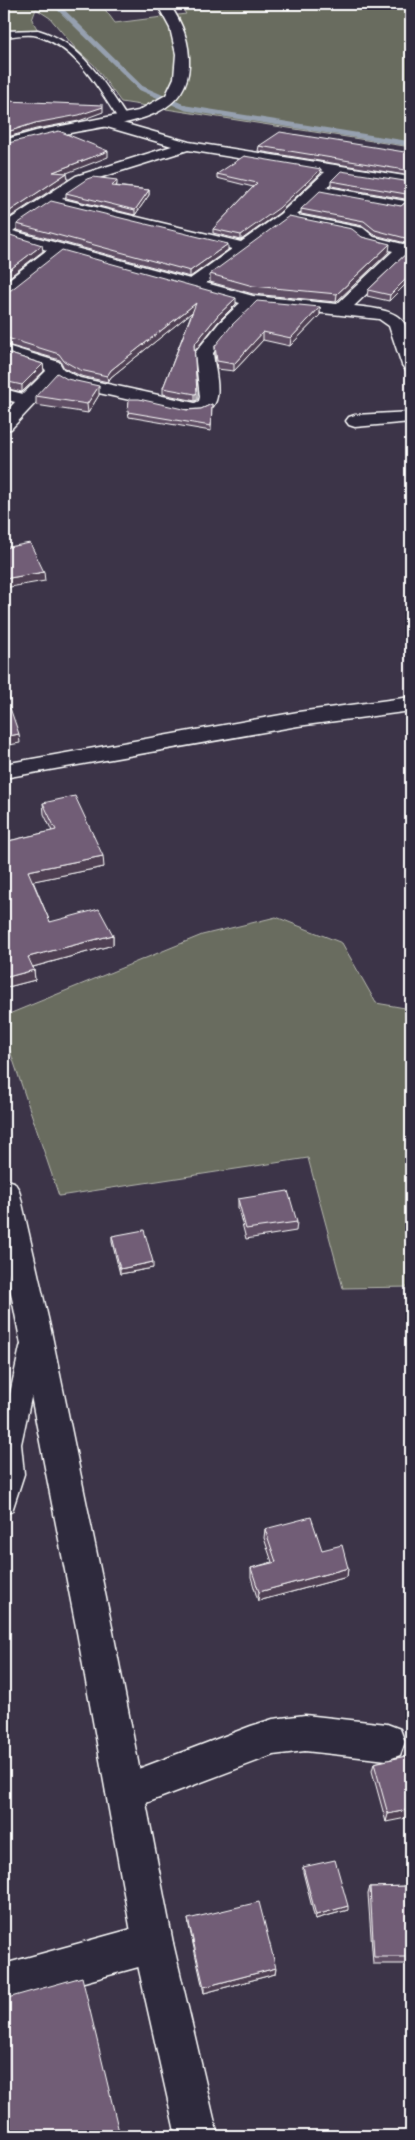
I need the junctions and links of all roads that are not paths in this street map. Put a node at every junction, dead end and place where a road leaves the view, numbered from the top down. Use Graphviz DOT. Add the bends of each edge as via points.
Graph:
graph roads {
  1 [pos="164,4"];
  2 [pos="4,34"];
  3 [pos="122,119"];
  4 [pos="105,122"];
  5 [pos="4,144"];
  6 [pos="188,146"];
  7 [pos="336,170"];
  8 [pos="411,181"];
  9 [pos="315,189"];
  10 [pos="48,200"];
  11 [pos="400,204"];
  12 [pos="285,217"];
  13 [pos="4,232"];
  14 [pos="244,247"];
  15 [pos="59,248"];
  16 [pos="194,284"];
  17 [pos="4,291"];
  18 [pos="252,301"];
  19 [pos="341,310"];
  20 [pos="384,315"];
  21 [pos="411,317"];
  22 [pos="4,350"];
  23 [pos="411,365"];
  24 [pos="55,372"];
  25 [pos="4,394"];
  26 [pos="27,400"];
  27 [pos="411,416"];
  28 [pos="355,421"];
  29 [pos="4,425"];
  30 [pos="411,704"];
  31 [pos="4,771"];
  32 [pos="4,1190"];
  33 [pos="35,1331"];
  34 [pos="4,1504"];
  35 [pos="386,1742"];
  36 [pos="125,1792"];
  37 [pos="153,1943"];
  38 [pos="4,1984"];
  39 [pos="197,2136"];
  1 -- 3 [label="street" via="182,44 178,90 168,100 142,114"];
  2 -- 3 [label="lane" via="38,33 77,56 92,71"];
  3 -- 4 [label="street"];
  4 -- 5 [label="street"];
  4 -- 6 [label="street"];
  6 -- 7 [label="street"];
  6 -- 10 [label="street" via="82,179"];
  7 -- 8 [label="street"];
  7 -- 9 [label="street"];
  9 -- 11 [label="street"];
  9 -- 12 [label="street"];
  10 -- 13 [label="street"];
  10 -- 14 [label="street"];
  12 -- 14 [label="street"];
  12 -- 19 [label="street" via="357,230 368,240 401,248"];
  13 -- 15 [label="street"];
  14 -- 16 [label="street"];
  15 -- 16 [label="street"];
  15 -- 17 [label="street"];
  16 -- 18 [label="street"];
  18 -- 19 [label="street"];
  18 -- 24 [label="street" via="204,353 209,397 201,409 74,382"];
  19 -- 20 [label="street"];
  20 -- 21 [label="street"];
  20 -- 23 [label="street" via="397,323"];
  22 -- 24 [label="street" via="46,362 53,366"];
  24 -- 26 [label="street"];
  25 -- 26 [label="street"];
  26 -- 29 [label="street"];
  27 -- 28 [label="street"];
  30 -- 31 [label="street" via="298,719"];
  32 -- 33 [label="street"];
  33 -- 34 [label="lane" via="10,1444 13,1474"];
  33 -- 36 [label="street"];
  35 -- 36 [label="street" via="305,1733 273,1737"];
  36 -- 37 [label="street"];
  37 -- 38 [label="street"];
  37 -- 39 [label="street"];
}
